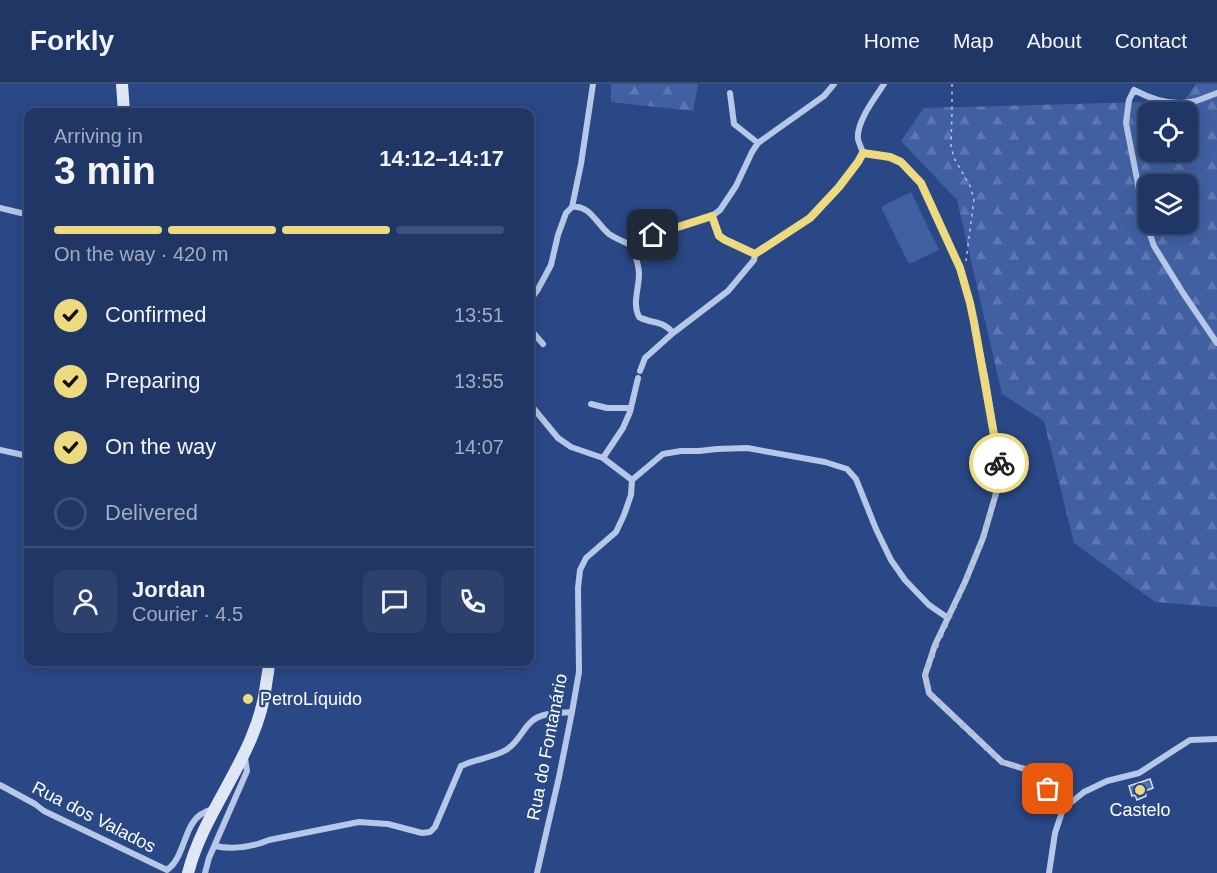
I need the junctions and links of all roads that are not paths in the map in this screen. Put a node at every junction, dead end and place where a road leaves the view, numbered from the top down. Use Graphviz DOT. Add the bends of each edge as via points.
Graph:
graph roads {
  1 [pos="122,84"];
  2 [pos="593,84"];
  3 [pos="834,84"];
  4 [pos="884,84"];
  5 [pos="1133,87"];
  6 [pos="730,93"];
  7 [pos="1217,93"];
  8 [pos="124,108"];
  9 [pos="758,143"];
  10 [pos="863,153"];
  11 [pos="572,207"];
  12 [pos="0,208"];
  13 [pos="24,213"];
  14 [pos="712,216"];
  15 [pos="634,245"];
  16 [pos="755,254"];
  17 [pos="534,295"];
  18 [pos="673,333"];
  19 [pos="534,334"];
  20 [pos="1217,343"];
  21 [pos="543,344"];
  22 [pos="591,404"];
  23 [pos="631,408"];
  24 [pos="534,409"];
  25 [pos="0,450"];
  26 [pos="24,455"];
  27 [pos="603,459"];
  28 [pos="632,480"];
  29 [pos="948,618"];
  30 [pos="268,666"];
  31 [pos="572,712"];
  32 [pos="1217,739"];
  33 [pos="244,754"];
  34 [pos="0,785"];
  35 [pos="214,808"];
  36 [pos="1063,809"];
  37 [pos="215,846"];
  38 [pos="188,873"];
  39 [pos="205,873"];
  40 [pos="537,873"];
  41 [pos="1049,873"];
  1 -- 8 [label="main road"];
  2 -- 11 [label="street"];
  3 -- 9 [label="street" via="824,96"];
  4 -- 10 [label="street" via="860,125 858,138"];
  5 -- 7 [label="street" via="1149,99 1168,102 1190,102"];
  5 -- 20 [label="street" via="1126,123 1145,220 1154,246"];
  6 -- 9 [label="street" via="735,124"];
  9 -- 14 [label="street" via="731,195"];
  10 -- 16 [label="street" via="810,218"];
  10 -- 29 [label="street" via="901,162 921,183 960,268 977,336 1000,468 983,538"];
  11 -- 15 [label="street" via="585,209 610,234"];
  11 -- 17 [label="street" via="558,235 551,265"];
  12 -- 13 [label="street"];
  14 -- 15 [label="street"];
  14 -- 16 [label="street" via="719,236"];
  15 -- 18 [label="street" via="639,271 635,304 639,317 664,324"];
  16 -- 18 [label="street" via="728,291"];
  18 -- 23 [label="street" via="645,358"];
  19 -- 21 [label="street"];
  22 -- 23 [label="street"];
  23 -- 27 [label="street"];
  24 -- 27 [label="street" via="558,438"];
  25 -- 26 [label="street"];
  27 -- 28 [label="street"];
  28 -- 29 [label="street" via="663,454 717,449 747,448 847,469 856,479 891,560 929,605"];
  28 -- 31 [label="street, Rua do Fontanário" via="631,495 616,532 586,558 579,570 579,672"];
  29 -- 36 [label="street" via="925,675 929,693 1002,762 1028,770 1040,779"];
  30 -- 33 [label="main road" via="264,702"];
  31 -- 37 [label="street" via="543,715 532,721 507,750 461,766 430,832 358,822 248,846"];
  31 -- 40 [label="street, Rua do Fontanário"];
  32 -- 36 [label="street" via="1190,740 1139,773 1084,792"];
  33 -- 35 [label="main road"];
  33 -- 37 [label="street" via="247,771"];
  34 -- 35 [label="street, Rua dos Valados" via="44,812 167,870 174,865 200,815"];
  35 -- 38 [label="main road"];
  36 -- 41 [label="street"];
  37 -- 39 [label="street"];
}
